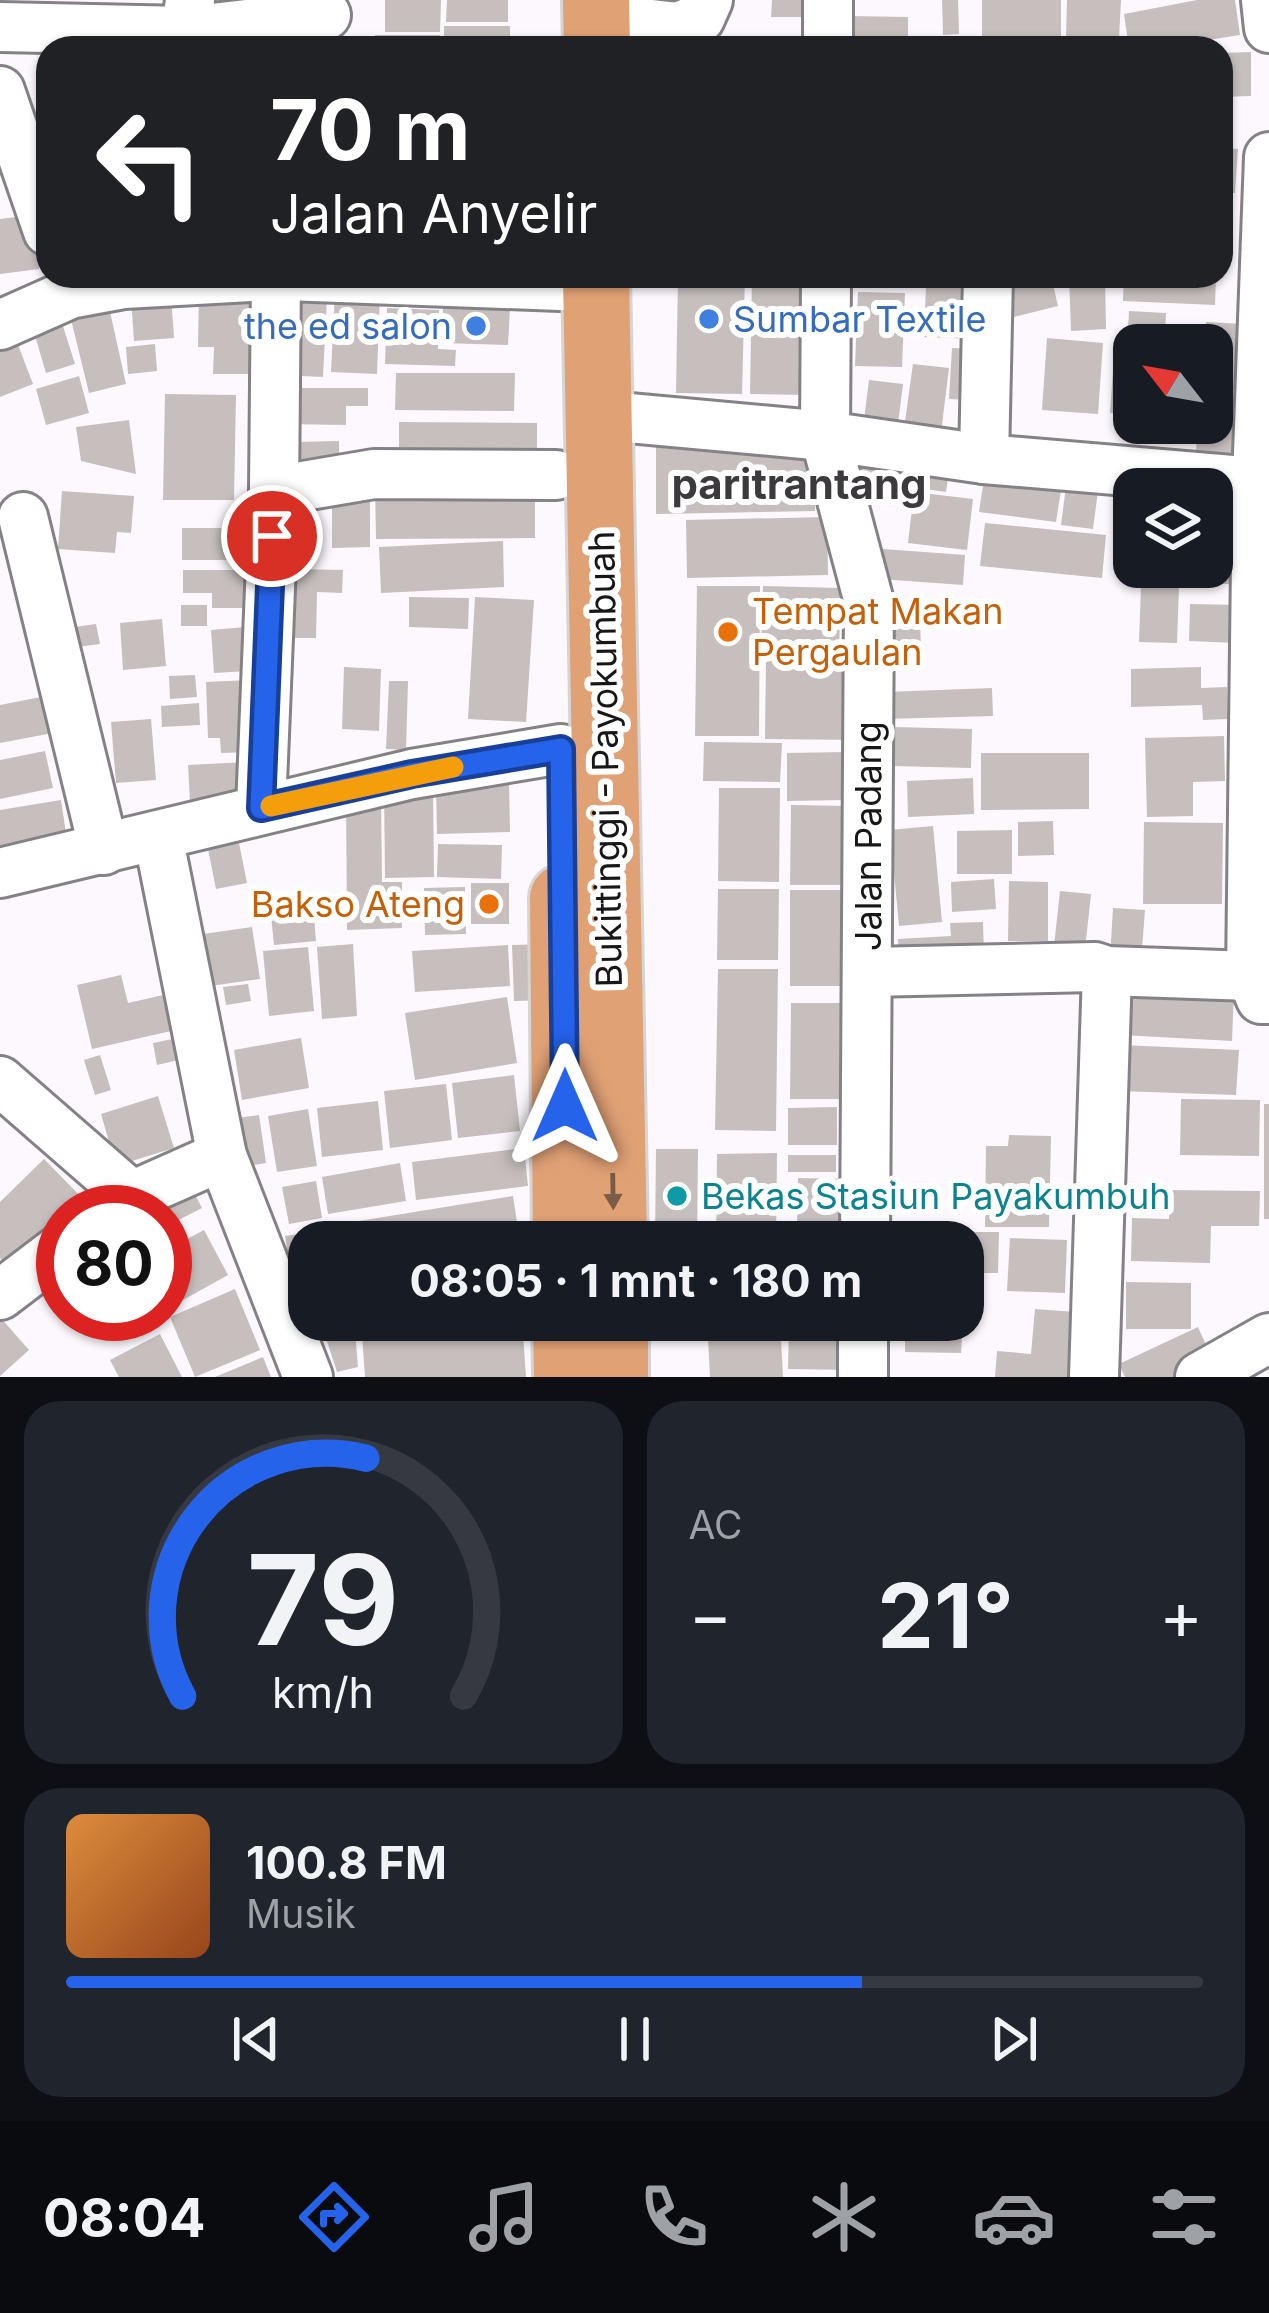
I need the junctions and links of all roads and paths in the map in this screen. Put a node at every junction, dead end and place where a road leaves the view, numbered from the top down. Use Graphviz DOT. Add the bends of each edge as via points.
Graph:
graph roads {
  1 [pos="708,0"];
  2 [pos="828,0"];
  3 [pos="1266,0"];
  4 [pos="188,16"];
  5 [pos="326,16"];
  6 [pos="579,23"];
  7 [pos="0,27"];
  8 [pos="1269,28"];
  9 [pos="828,36"];
  10 [pos="0,91"];
  11 [pos="1269,157"];
  12 [pos="36,196"];
  13 [pos="61,288"];
  14 [pos="273,288"];
  15 [pos="571,288"];
  16 [pos="574,288"];
  17 [pos="826,288"];
  18 [pos="988,288"];
  19 [pos="0,325"];
  20 [pos="596,415"];
  21 [pos="825,436"];
  22 [pos="984,459"];
  23 [pos="556,475"];
  24 [pos="1263,482"];
  25 [pos="274,491"];
  26 [pos="22,517"];
  27 [pos="561,749"];
  28 [pos="261,808"];
  29 [pos="158,836"];
  30 [pos="104,850"];
  31 [pos="0,873"];
  32 [pos="586,878"];
  33 [pos="1107,971"];
  34 [pos="868,972"];
  35 [pos="1260,987"];
  36 [pos="0,1081"];
  37 [pos="222,1156"];
  38 [pos="102,1185"];
  39 [pos="161,1185"];
  40 [pos="567,1221"];
  41 [pos="612,1221"];
  42 [pos="865,1221"];
  43 [pos="36,1267"];
  44 [pos="0,1294"];
  45 [pos="1269,1338"];
  46 [pos="566,1341"];
  47 [pos="615,1341"];
  48 [pos="863,1341"];
  49 [pos="308,1377"];
  50 [pos="567,1377"];
  51 [pos="616,1377"];
  52 [pos="863,1377"];
  53 [pos="1094,1377"];
  54 [pos="1201,1377"];
  1 -- 6 [label="street" via="700,18 678,27"];
  2 -- 9 [label="street"];
  3 -- 8 [label="street"];
  4 -- 5 [label="street"];
  4 -- 7 [label="street"];
  10 -- 12 [label="street"];
  11 -- 24 [label="street"];
  13 -- 19 [label="street"];
  14 -- 25 [label="street"];
  15 -- 23 [label="highway, Bukittinggi - Payokumbuah"];
  16 -- 20 [label="highway, Bukittinggi - Payokumbuah"];
  17 -- 21 [label="street, Jalan Padang"];
  18 -- 22 [label="street"];
  20 -- 21 [label="street"];
  20 -- 32 [label="highway, Bukittinggi - Payokumbuah"];
  21 -- 22 [label="street"];
  21 -- 34 [label="street, Jalan Padang" via="868,602"];
  22 -- 24 [label="street"];
  23 -- 25 [label="street" via="374,474"];
  23 -- 27 [label="highway, Bukittinggi - Payokumbuah"];
  24 -- 35 [label="street"];
  25 -- 28 [label="street"];
  26 -- 30 [label="street"];
  27 -- 28 [label="street"];
  27 -- 32 [label="highway, Bukittinggi - Payokumbuah"];
  28 -- 29 [label="street"];
  29 -- 30 [label="street"];
  29 -- 37 [label="street"];
  30 -- 31 [label="street"];
  32 -- 40 [label="highway, Bukittinggi - Payokumbuah"];
  32 -- 41 [label="highway, Bukittinggi - Payokumbuah, one-way"];
  33 -- 34 [label="street"];
  33 -- 35 [label="street"];
  33 -- 53 [label="street"];
  34 -- 42 [label="street, Jalan Padang"];
  36 -- 38 [label="street"];
  37 -- 39 [label="street"];
  37 -- 49 [label="street"];
  43 -- 44 [label="street"];
  45 -- 54 [label="street"];
  46 -- 50 [label="highway"];
  47 -- 51 [label="highway"];
  48 -- 52 [label="street"];
}
